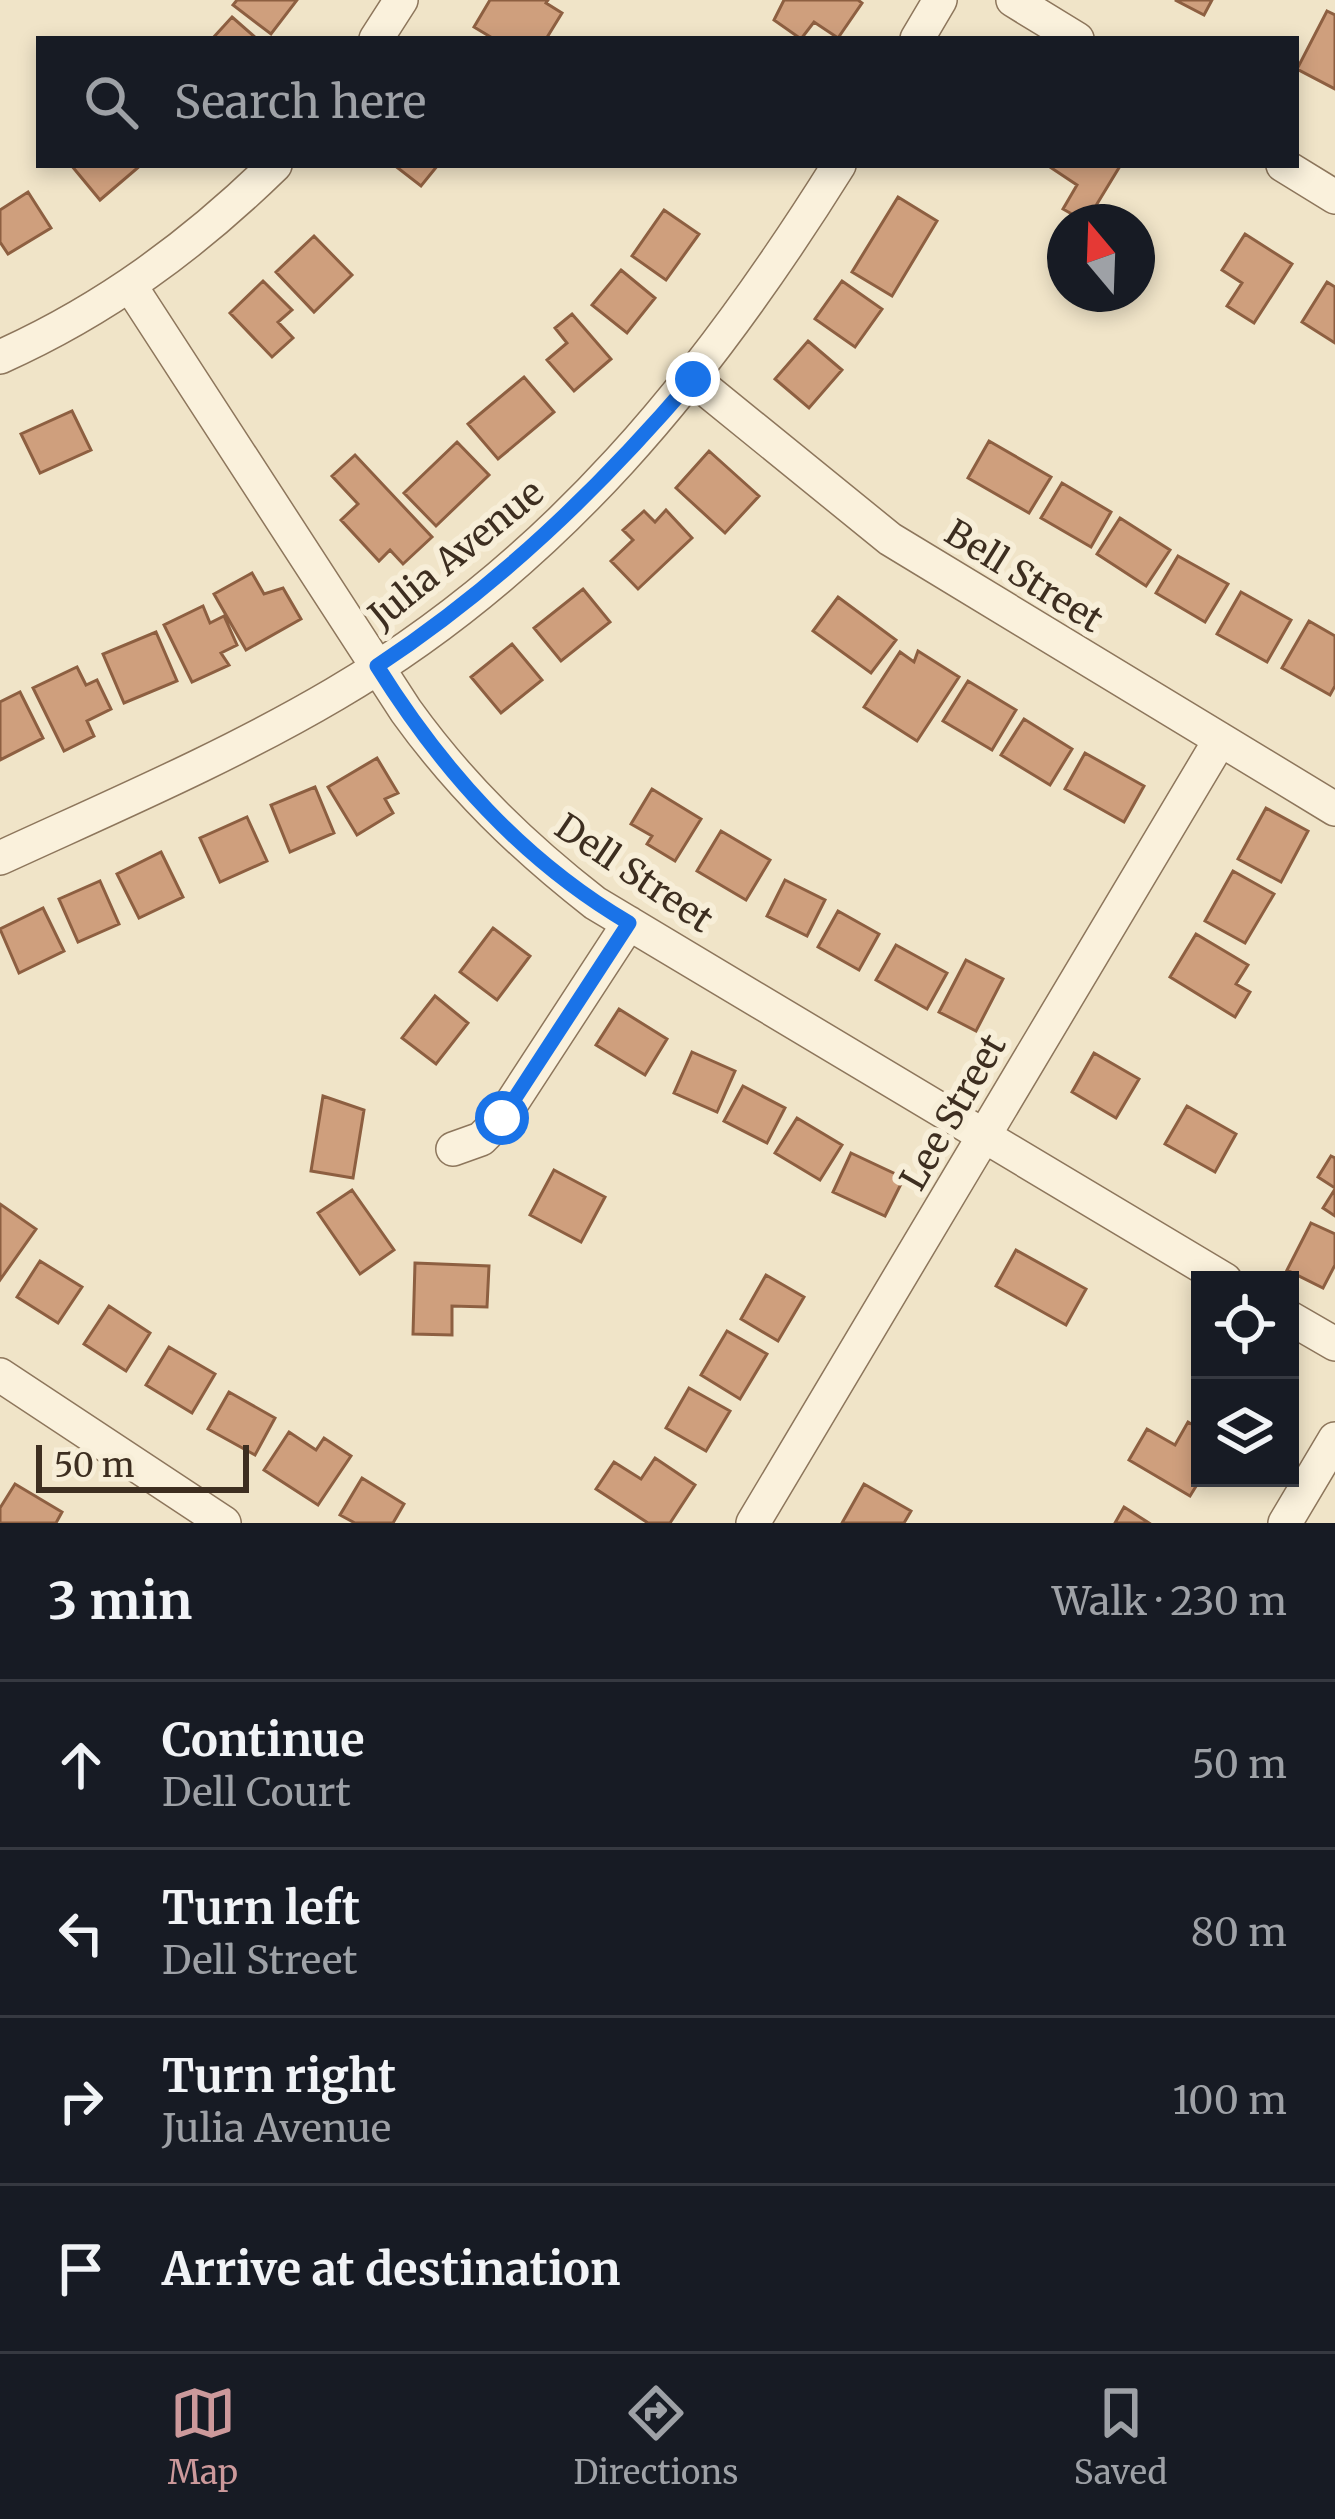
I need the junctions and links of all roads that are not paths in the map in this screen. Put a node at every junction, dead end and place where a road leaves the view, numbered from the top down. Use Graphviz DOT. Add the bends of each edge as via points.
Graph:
graph roads {
  1 [pos="401,0"];
  2 [pos="940,0"];
  3 [pos="1013,0"];
  4 [pos="378,36"];
  5 [pos="919,36"];
  6 [pos="1072,36"];
  7 [pos="272,168"];
  8 [pos="837,168"];
  9 [pos="1288,168"];
  10 [pos="1335,197"];
  11 [pos="131,287"];
  12 [pos="0,356"];
  13 [pos="693,379"];
  14 [pos="377,666"];
  15 [pos="1220,740"];
  16 [pos="1335,809"];
  17 [pos="0,858"];
  18 [pos="629,923"];
  19 [pos="983,1136"];
  20 [pos="453,1149"];
  21 [pos="1210,1271"];
  22 [pos="1299,1323"];
  23 [pos="1335,1344"];
  24 [pos="0,1375"];
  25 [pos="1335,1439"];
  26 [pos="224,1523"];
  27 [pos="753,1523"];
  28 [pos="1285,1523"];
  1 -- 4 [label="street"];
  2 -- 5 [label="street"];
  3 -- 6 [label="street"];
  7 -- 11 [label="street"];
  8 -- 13 [label="street, Julia Avenue"];
  9 -- 10 [label="street"];
  11 -- 12 [label="street"];
  11 -- 14 [label="street, Dell Street"];
  13 -- 14 [label="street, Julia Avenue" via="549,533"];
  13 -- 15 [label="street, Bell Street" via="890,539"];
  14 -- 17 [label="street, Julia Avenue" via="190,771"];
  14 -- 18 [label="street, Dell Street" via="481,806"];
  15 -- 16 [label="street, Bell Street"];
  15 -- 19 [label="street, Lee Street"];
  18 -- 19 [label="street, Dell Street"];
  18 -- 20 [label="street" via="502,1118"];
  19 -- 21 [label="street, Dell Street"];
  19 -- 27 [label="street, Lee Street"];
  22 -- 23 [label="street"];
  24 -- 26 [label="street"];
  25 -- 28 [label="street"];
}
